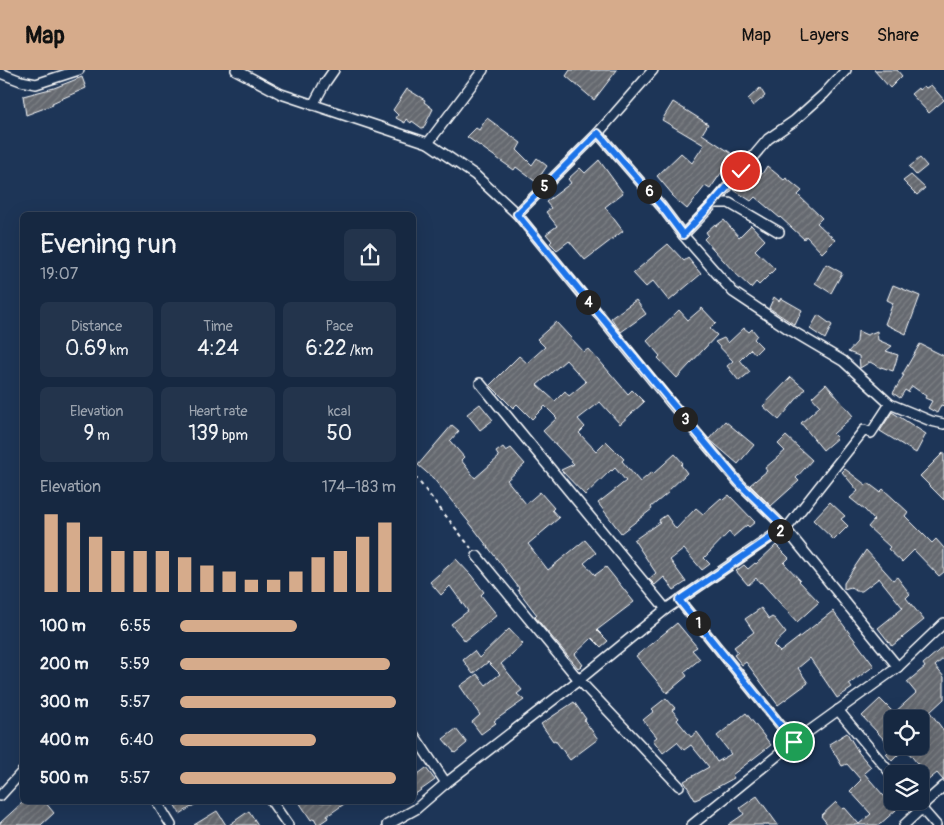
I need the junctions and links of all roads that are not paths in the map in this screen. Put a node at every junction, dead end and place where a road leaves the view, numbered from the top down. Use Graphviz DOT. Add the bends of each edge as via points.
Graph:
graph roads {
  1 [pos="79,70"];
  2 [pos="236,70"];
  3 [pos="334,70"];
  4 [pos="483,70"];
  5 [pos="653,70"];
  6 [pos="846,70"];
  7 [pos="0,73"];
  8 [pos="313,105"];
  9 [pos="598,133"];
  10 [pos="428,142"];
  11 [pos="714,202"];
  12 [pos="517,214"];
  13 [pos="779,232"];
  14 [pos="683,235"];
  15 [pos="480,383"];
  16 [pos="890,404"];
  17 [pos="944,424"];
  18 [pos="785,528"];
  19 [pos="477,556"];
  20 [pos="679,600"];
  21 [pos="666,609"];
  22 [pos="944,623"];
  23 [pos="898,667"];
  24 [pos="579,680"];
  25 [pos="838,710"];
  26 [pos="416,740"];
  27 [pos="794,742"];
  28 [pos="884,765"];
  29 [pos="20,774"];
  30 [pos="446,783"];
  31 [pos="679,786"];
  32 [pos="944,786"];
  33 [pos="0,796"];
  34 [pos="929,799"];
  35 [pos="157,804"];
  36 [pos="273,804"];
  37 [pos="920,810"];
  38 [pos="922,810"];
  39 [pos="171,825"];
  40 [pos="288,825"];
  41 [pos="387,825"];
  42 [pos="692,825"];
  43 [pos="904,825"];
  44 [pos="936,825"];
  1 -- 7 [label="street" via="36,84"];
  2 -- 8 [label="street" via="281,94"];
  3 -- 8 [label="street"];
  4 -- 10 [label="street"];
  5 -- 9 [label="street"];
  6 -- 11 [label="street" via="794,121 768,139"];
  8 -- 10 [label="street"];
  9 -- 12 [label="street"];
  9 -- 14 [label="street"];
  10 -- 12 [label="street" via="475,175"];
  11 -- 13 [label="street" via="729,204"];
  11 -- 14 [label="street"];
  12 -- 18 [label="street" via="727,469"];
  14 -- 16 [label="street" via="733,292 843,361"];
  15 -- 21 [label="street"];
  16 -- 17 [label="street"];
  16 -- 18 [label="street" via="870,433 864,430"];
  18 -- 20 [label="street"];
  18 -- 23 [label="street"];
  19 -- 24 [label="street"];
  20 -- 21 [label="street"];
  20 -- 27 [label="street"];
  21 -- 24 [label="street"];
  22 -- 23 [label="street"];
  23 -- 25 [label="street"];
  24 -- 30 [label="street"];
  24 -- 31 [label="street"];
  25 -- 27 [label="street"];
  25 -- 28 [label="street"];
  26 -- 30 [label="street"];
  27 -- 42 [label="street"];
  29 -- 33 [label="street"];
  30 -- 41 [label="street" via="416,809"];
  32 -- 34 [label="street"];
  35 -- 39 [label="street"];
  36 -- 40 [label="street"];
  37 -- 43 [label="street"];
  38 -- 44 [label="street"];
}
